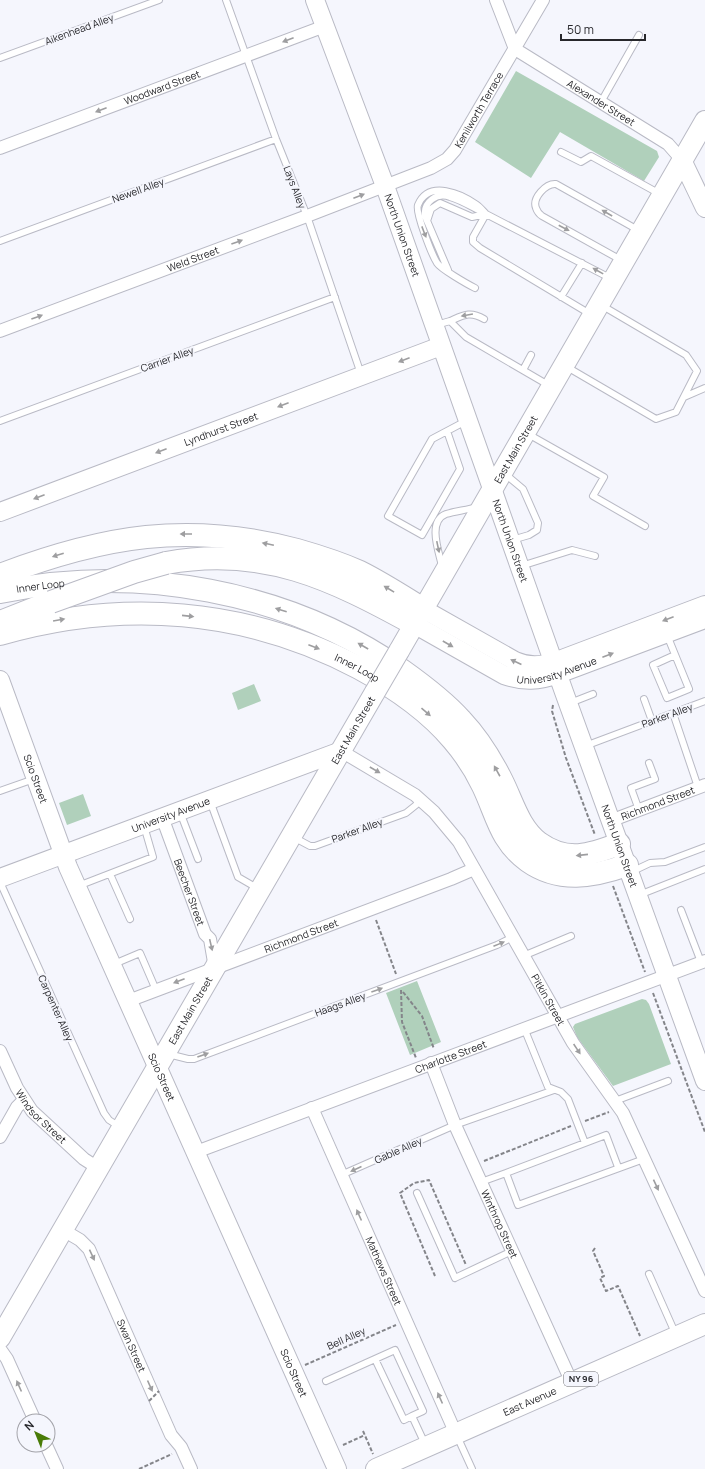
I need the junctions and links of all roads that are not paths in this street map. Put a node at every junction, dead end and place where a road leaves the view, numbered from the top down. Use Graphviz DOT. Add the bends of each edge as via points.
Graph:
graph roads {
  1 [pos="158,0"];
  2 [pos="226,0"];
  3 [pos="315,0"];
  4 [pos="496,0"];
  5 [pos="543,0"];
  6 [pos="325,26"];
  7 [pos="639,35"];
  8 [pos="514,49"];
  9 [pos="247,55"];
  10 [pos="0,58"];
  11 [pos="601,102"];
  12 [pos="705,121"];
  13 [pos="276,139"];
  14 [pos="0,148"];
  15 [pos="561,152"];
  16 [pos="682,160"];
  17 [pos="385,186"];
  18 [pos="662,195"];
  19 [pos="705,208"];
  20 [pos="486,214"];
  21 [pos="307,216"];
  22 [pos="427,221"];
  23 [pos="641,232"];
  24 [pos="0,241"];
  25 [pos="624,261"];
  26 [pos="582,263"];
  27 [pos="448,271"];
  28 [pos="613,280"];
  29 [pos="475,288"];
  30 [pos="335,297"];
  31 [pos="561,297"];
  32 [pos="596,310"];
  33 [pos="484,319"];
  34 [pos="442,323"];
  35 [pos="0,331"];
  36 [pos="441,346"];
  37 [pos="531,355"];
  38 [pos="564,365"];
  39 [pos="523,370"];
  40 [pos="362,376"];
  41 [pos="552,387"];
  42 [pos="705,388"];
  43 [pos="684,397"];
  44 [pos="0,421"];
  45 [pos="468,421"];
  46 [pos="447,431"];
  47 [pos="525,432"];
  48 [pos="502,471"];
  49 [pos="492,489"];
  50 [pos="482,506"];
  51 [pos="0,512"];
  52 [pos="435,520"];
  53 [pos="645,526"];
  54 [pos="511,541"];
  55 [pos="595,556"];
  56 [pos="520,567"];
  57 [pos="444,573"];
  58 [pos="0,575"];
  59 [pos="0,592"];
  60 [pos="705,605"];
  61 [pos="418,617"];
  62 [pos="705,619"];
  63 [pos="0,622"];
  64 [pos="666,633"];
  65 [pos="0,634"];
  66 [pos="675,655"];
  67 [pos="556,668"];
  68 [pos="1,684"];
  69 [pos="593,694"];
  70 [pos="566,698"];
  71 [pos="644,699"];
  72 [pos="705,701"];
  73 [pos="673,713"];
  74 [pos="652,720"];
  75 [pos="584,746"];
  76 [pos="341,751"];
  77 [pos="649,763"];
  78 [pos="35,779"];
  79 [pos="701,786"];
  80 [pos="0,791"];
  81 [pos="420,799"];
  82 [pos="209,800"];
  83 [pos="179,810"];
  84 [pos="639,810"];
  85 [pos="162,817"];
  86 [pos="610,821"];
  87 [pos="143,824"];
  88 [pos="292,836"];
  89 [pos="619,844"];
  90 [pos="705,847"];
  91 [pos="63,855"];
  92 [pos="198,859"];
  93 [pos="474,869"];
  94 [pos="628,869"];
  95 [pos="704,872"];
  96 [pos="110,874"];
  97 [pos="0,878"];
  98 [pos="0,882"];
  99 [pos="76,886"];
  100 [pos="260,890"];
  101 [pos="638,895"];
  102 [pos="681,910"];
  103 [pos="130,919"];
  104 [pos="571,936"];
  105 [pos="513,937"];
  106 [pos="523,956"];
  107 [pos="703,962"];
  108 [pos="112,966"];
  109 [pos="215,968"];
  110 [pos="666,975"];
  111 [pos="156,990"];
  112 [pos="128,1001"];
  113 [pos="557,1016"];
  114 [pos="524,1028"];
  115 [pos="0,1051"];
  116 [pos="161,1060"];
  117 [pos="431,1064"];
  118 [pos="668,1081"];
  119 [pos="705,1081"];
  120 [pos="554,1090"];
  121 [pos="24,1100"];
  122 [pos="618,1105"];
  123 [pos="312,1108"];
  124 [pos="455,1125"];
  125 [pos="122,1128"];
  126 [pos="0,1137"];
  127 [pos="585,1143"];
  128 [pos="196,1152"];
  129 [pos="644,1159"];
  130 [pos="618,1167"];
  131 [pos="98,1168"];
  132 [pos="506,1173"];
  133 [pos="341,1175"];
  134 [pos="481,1182"];
  135 [pos="417,1193"];
  136 [pos="63,1230"];
  137 [pos="512,1251"];
  138 [pos="649,1274"];
  139 [pos="705,1291"];
  140 [pos="705,1324"];
  141 [pos="677,1336"];
  142 [pos="0,1338"];
  143 [pos="0,1349"];
  144 [pos="375,1359"];
  145 [pos="326,1381"];
  146 [pos="572,1383"];
  147 [pos="31,1413"];
  148 [pos="412,1416"];
  149 [pos="456,1434"];
  150 [pos="426,1447"];
  151 [pos="50,1453"];
  152 [pos="375,1462"];
  153 [pos="57,1469"];
  154 [pos="191,1469"];
  155 [pos="338,1469"];
  156 [pos="472,1469"];
  1 -- 10 [label="lane, Aikenhead Alley"];
  2 -- 9 [label="lane, Lays Alley"];
  3 -- 6 [label="street, North Union Street"];
  4 -- 8 [label="street"];
  5 -- 8 [label="street, Kenilworth Terrace"];
  6 -- 9 [label="street, Woodward Street, one-way"];
  6 -- 17 [label="street, North Union Street"];
  7 -- 11 [label="lane"];
  8 -- 11 [label="street, Alexander Street"];
  8 -- 17 [label="street, Kenilworth Terrace" via="455,150 431,168"];
  9 -- 13 [label="lane, Lays Alley"];
  9 -- 14 [label="street, Woodward Street, one-way"];
  11 -- 16 [label="street, Alexander Street" via="668,144"];
  12 -- 16 [label="main road, East Main Street"];
  13 -- 21 [label="lane, Lays Alley"];
  13 -- 24 [label="lane, Newell Alley"];
  15 -- 18 [label="lane" via="581,162 591,156"];
  16 -- 18 [label="main road, East Main Street"];
  16 -- 19 [label="street, Alexander Street"];
  21 -- 17 [label="street, Weld Street, one-way"];
  17 -- 34 [label="street, North Union Street"];
  18 -- 23 [label="main road, East Main Street"];
  20 -- 22 [label="lane" via="472,217 440,204 431,209"];
  20 -- 22 [label="lane" via="450,197 442,196 426,204"];
  20 -- 26 [label="lane"];
  20 -- 27 [label="lane, one-way" via="478,205 445,190 430,193 418,205 418,213 437,264"];
  20 -- 31 [label="lane" via="473,237 473,242"];
  21 -- 30 [label="lane, Lays Alley"];
  35 -- 21 [label="street, Weld Street, one-way"];
  22 -- 27 [label="lane"];
  23 -- 25 [label="main road, East Main Street"];
  23 -- 25 [label="lane, one-way" via="556,184 548,185 541,192 535,204 542,216"];
  25 -- 28 [label="main road, East Main Street"];
  28 -- 26 [label="lane, one-way"];
  26 -- 31 [label="lane"];
  27 -- 29 [label="lane"];
  28 -- 32 [label="main road, East Main Street"];
  30 -- 40 [label="lane, Lays Alley"];
  30 -- 44 [label="lane, Carrier Alley"];
  31 -- 32 [label="lane"];
  32 -- 38 [label="main road, East Main Street"];
  32 -- 43 [label="lane" via="686,355 697,371"];
  33 -- 34 [label="lane, one-way" via="476,314 468,314"];
  34 -- 36 [label="street, North Union Street"];
  34 -- 39 [label="lane"];
  36 -- 40 [label="street, Lyndhurst Street, one-way"];
  36 -- 45 [label="street, North Union Street"];
  37 -- 39 [label="lane"];
  38 -- 41 [label="main road, East Main Street"];
  38 -- 43 [label="lane" via="656,419 676,412"];
  39 -- 41 [label="lane"];
  40 -- 51 [label="street, Lyndhurst Street, one-way"];
  41 -- 47 [label="main road, East Main Street"];
  42 -- 43 [label="lane"];
  45 -- 46 [label="lane"];
  45 -- 49 [label="street, North Union Street"];
  46 -- 52 [label="lane" via="460,469"];
  46 -- 52 [label="lane" via="432,439 388,516 422,535"];
  47 -- 48 [label="main road, East Main Street"];
  47 -- 53 [label="lane" via="604,477 594,496"];
  48 -- 49 [label="main road, East Main Street"];
  48 -- 54 [label="lane" via="523,489 538,523 537,530"];
  49 -- 50 [label="main road, East Main Street"];
  49 -- 54 [label="street, North Union Street"];
  50 -- 52 [label="lane" via="445,514"];
  50 -- 57 [label="main road, East Main Street"];
  52 -- 57 [label="lane, one-way"];
  54 -- 56 [label="street, North Union Street"];
  55 -- 56 [label="lane" via="572,550"];
  56 -- 67 [label="street, North Union Street"];
  57 -- 61 [label="main road, East Main Street"];
  61 -- 58 [label="highway, one-way" via="360,572 266,543 201,535 153,536 100,544 43,559"];
  89 -- 59 [label="highway, Inner Loop, one-way" via="580,856 559,853 540,844 522,825 502,780 483,748 446,705 412,677 374,652 304,618 218,592 136,581 73,581"];
  60 -- 67 [label="street, University Avenue, one-way"];
  61 -- 63 [label="highway, bridge" via="286,567 215,557 166,563 134,572"];
  61 -- 67 [label="street, University Avenue" via="511,678 540,679"];
  61 -- 76 [label="main road, East Main Street, bridge"];
  62 -- 64 [label="street, University Avenue"];
  64 -- 66 [label="lane"];
  67 -- 64 [label="street, University Avenue, one-way"];
  65 -- 94 [label="highway, Inner Loop, one-way" via="81,616 142,613 223,621 302,642 368,673 407,697 431,717 471,765 505,838 528,861 549,872 572,877"];
  66 -- 66 [label="lane" via="689,689 667,698 653,665"];
  67 -- 70 [label="street, North Union Street"];
  68 -- 78 [label="street, Scio Street"];
  69 -- 70 [label="lane"];
  70 -- 75 [label="street, North Union Street"];
  71 -- 74 [label="lane"];
  72 -- 73 [label="lane, Parker Alley"];
  73 -- 74 [label="lane, Parker Alley"];
  73 -- 79 [label="lane"];
  74 -- 75 [label="lane, Parker Alley"];
  75 -- 86 [label="street, North Union Street"];
  76 -- 81 [label="street, Pitkin Street, one-way"];
  76 -- 82 [label="street, University Avenue"];
  76 -- 88 [label="main road, East Main Street"];
  77 -- 84 [label="lane" via="655,779 631,788"];
  78 -- 80 [label="lane"];
  78 -- 91 [label="street, Scio Street"];
  79 -- 84 [label="street, Richmond Street"];
  81 -- 88 [label="lane, Parker Alley" via="406,813 315,846"];
  81 -- 93 [label="street, Pitkin Street" via="453,834"];
  82 -- 83 [label="street, University Avenue"];
  82 -- 100 [label="lane" via="238,877"];
  83 -- 85 [label="street, University Avenue"];
  83 -- 92 [label="lane"];
  84 -- 86 [label="street, Richmond Street"];
  85 -- 87 [label="street, University Avenue"];
  85 -- 109 [label="street, Beecher Street, one-way" via="210,939"];
  86 -- 89 [label="street, North Union Street"];
  87 -- 91 [label="street, University Avenue"];
  87 -- 96 [label="lane" via="153,857"];
  88 -- 100 [label="main road, East Main Street"];
  89 -- 94 [label="street, North Union Street"];
  90 -- 94 [label="lane" via="665,862"];
  91 -- 97 [label="street, University Avenue"];
  91 -- 99 [label="street, Scio Street"];
  93 -- 105 [label="street, Pitkin Street"];
  93 -- 109 [label="street, Richmond Street"];
  94 -- 101 [label="street, North Union Street"];
  95 -- 101 [label="lane"];
  96 -- 99 [label="lane"];
  96 -- 103 [label="lane"];
  98 -- 125 [label="lane, Carpenter Alley" via="104,1113 109,1120"];
  99 -- 108 [label="street, Scio Street"];
  100 -- 109 [label="main road, East Main Street"];
  101 -- 110 [label="street, North Union Street"];
  102 -- 107 [label="lane"];
  104 -- 106 [label="lane"];
  105 -- 106 [label="street, Pitkin Street"];
  116 -- 105 [label="lane, Haags Alley, one-way" via="194,1058 490,948"];
  106 -- 113 [label="street, Pitkin Street"];
  107 -- 110 [label="street, Charlotte Street"];
  108 -- 111 [label="lane" via="140,953"];
  108 -- 112 [label="street, Scio Street"];
  109 -- 111 [label="street, Richmond Street, one-way"];
  109 -- 116 [label="main road, East Main Street"];
  110 -- 113 [label="street, Charlotte Street"];
  110 -- 119 [label="street, North Union Street"];
  111 -- 112 [label="street, Richmond Street"];
  112 -- 116 [label="street, Scio Street"];
  113 -- 114 [label="street, Charlotte Street"];
  113 -- 122 [label="street, Pitkin Street, one-way" via="579,1052"];
  114 -- 117 [label="street, Charlotte Street"];
  114 -- 120 [label="lane" via="548,1087"];
  115 -- 121 [label="street, Windsor Street"];
  116 -- 125 [label="main road, East Main Street"];
  116 -- 128 [label="street, Scio Street"];
  117 -- 123 [label="street, Charlotte Street"];
  117 -- 124 [label="street, Winthrop Street"];
  118 -- 122 [label="lane"];
  120 -- 124 [label="lane, Gable Alley"];
  120 -- 127 [label="lane" via="561,1092 568,1099"];
  121 -- 126 [label="street" via="17,1107"];
  121 -- 131 [label="street, Windsor Street" via="36,1116 80,1156"];
  122 -- 129 [label="street, Pitkin Street"];
  123 -- 128 [label="street, Charlotte Street"];
  123 -- 133 [label="street, Mathews Street"];
  124 -- 133 [label="lane, Gable Alley, one-way"];
  124 -- 134 [label="street, Winthrop Street"];
  125 -- 131 [label="main road, East Main Street"];
  127 -- 130 [label="lane" via="606,1135"];
  127 -- 132 [label="lane"];
  128 -- 155 [label="street, Scio Street"];
  129 -- 130 [label="lane"];
  129 -- 139 [label="street, Pitkin Street, one-way"];
  130 -- 132 [label="lane" via="518,1205"];
  131 -- 136 [label="main road, East Main Street"];
  132 -- 134 [label="lane"];
  149 -- 133 [label="street, Mathews Street, one-way"];
  134 -- 137 [label="street, Winthrop Street"];
  135 -- 137 [label="lane" via="455,1278"];
  136 -- 142 [label="main road, East Main Street"];
  136 -- 154 [label="street, Swan Street, one-way" via="89,1249 171,1435 180,1446"];
  137 -- 146 [label="street, Winthrop Street"];
  138 -- 141 [label="lane"];
  140 -- 141 [label="main road, East Avenue / NY 96"];
  141 -- 146 [label="main road, East Avenue / NY 96"];
  147 -- 143 [label="street, one-way"];
  144 -- 145 [label="lane"];
  144 -- 148 [label="lane" via="404,1420"];
  144 -- 148 [label="lane" via="395,1350 423,1411"];
  146 -- 149 [label="main road, East Avenue / NY 96"];
  148 -- 150 [label="lane"];
  149 -- 150 [label="main road, East Avenue / NY 96"];
  149 -- 156 [label="lane"];
  150 -- 152 [label="main road, East Avenue / NY 96"];
  151 -- 153 [label="street"];
}
